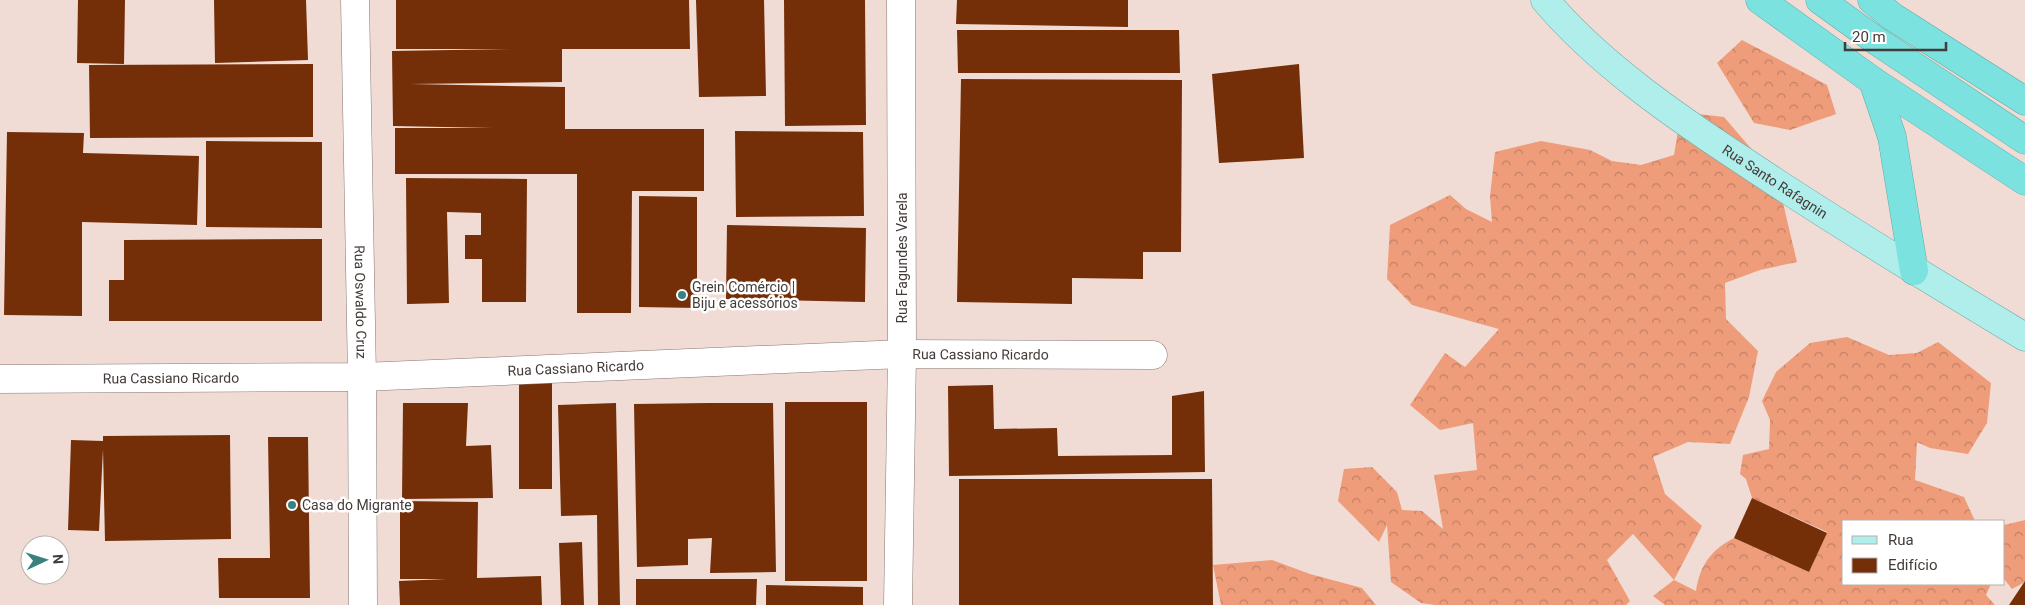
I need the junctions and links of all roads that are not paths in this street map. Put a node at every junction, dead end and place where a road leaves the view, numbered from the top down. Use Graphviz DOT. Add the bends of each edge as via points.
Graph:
graph roads {
  1 [pos="355,0"];
  2 [pos="901,0"];
  3 [pos="1545,0"];
  4 [pos="1760,0"];
  5 [pos="1820,0"];
  6 [pos="1872,0"];
  7 [pos="1873,81"];
  8 [pos="2025,101"];
  9 [pos="2025,140"];
  10 [pos="2025,181"];
  11 [pos="1914,271"];
  12 [pos="2025,337"];
  13 [pos="902,354"];
  14 [pos="1153,355"];
  15 [pos="362,377"];
  16 [pos="0,379"];
  17 [pos="363,605"];
  18 [pos="898,605"];
  1 -- 15 [label="street, Rua Oswaldo Cruz"];
  2 -- 13 [label="street, Rua Fagundes Varela"];
  3 -- 11 [label="main road, Rua Santo Rafagnin" via="1602,56 1675,116"];
  4 -- 7 [label="highway"];
  5 -- 9 [label="highway"];
  6 -- 8 [label="highway" via="1893,17"];
  7 -- 10 [label="highway"];
  7 -- 11 [label="highway" via="1892,137"];
  11 -- 12 [label="main road, Rua Santo Rafagnin"];
  13 -- 14 [label="street, Rua Cassiano Ricardo"];
  13 -- 15 [label="street, Rua Cassiano Ricardo"];
  13 -- 18 [label="street, Rua Fagundes Varela"];
  15 -- 16 [label="street, Rua Cassiano Ricardo"];
  15 -- 17 [label="street, Rua Oswaldo Cruz"];
}
